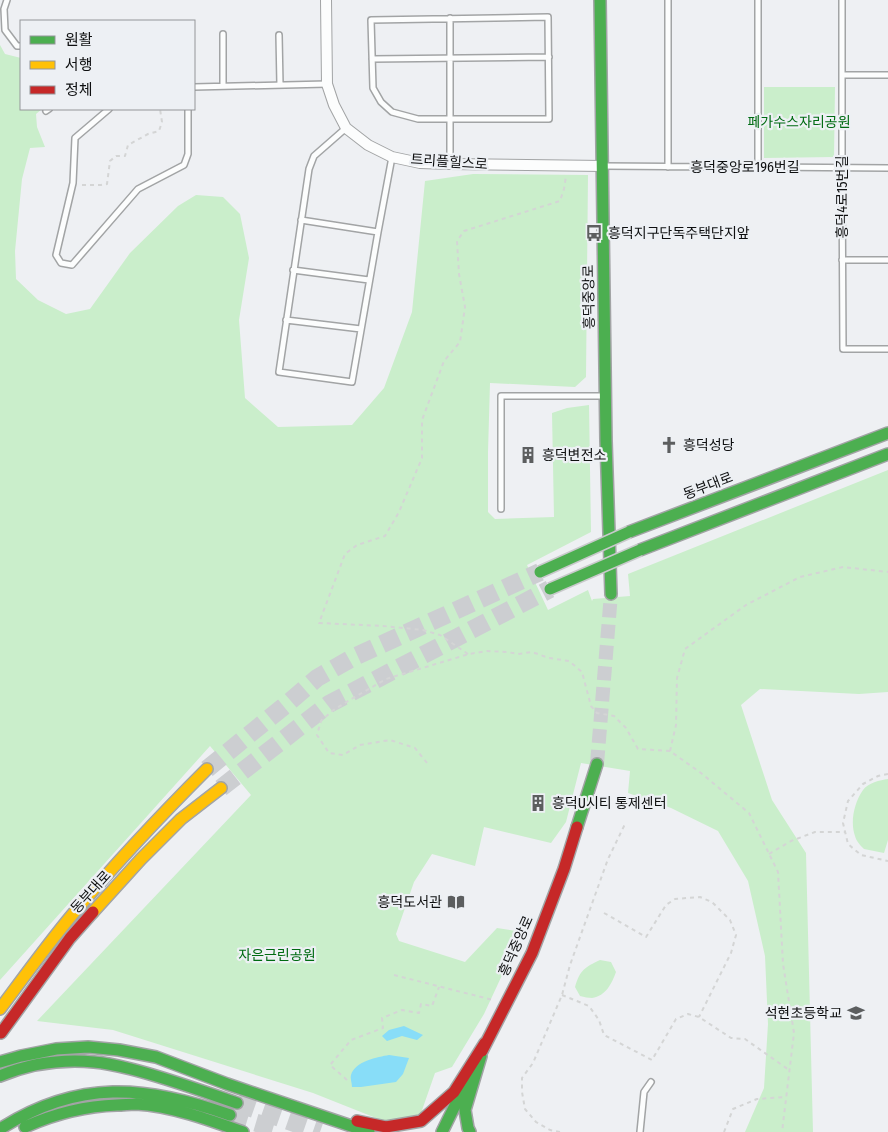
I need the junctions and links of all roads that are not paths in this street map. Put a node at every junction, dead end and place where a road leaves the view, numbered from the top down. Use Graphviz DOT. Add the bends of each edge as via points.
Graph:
graph roads {
  1 [pos="7,0"];
  2 [pos="326,0"];
  3 [pos="600,0"];
  4 [pos="668,0"];
  5 [pos="758,0"];
  6 [pos="842,0"];
  7 [pos="450,18"];
  8 [pos="223,34"];
  9 [pos="280,35"];
  10 [pos="20,46"];
  11 [pos="549,57"];
  12 [pos="450,58"];
  13 [pos="372,60"];
  14 [pos="842,75"];
  15 [pos="888,75"];
  16 [pos="326,84"];
  17 [pos="280,85"];
  18 [pos="223,86"];
  19 [pos="195,87"];
  20 [pos="108,110"];
  21 [pos="188,110"];
  22 [pos="450,120"];
  23 [pos="346,128"];
  24 [pos="392,157"];
  25 [pos="450,164"];
  26 [pos="603,166"];
  27 [pos="668,167"];
  28 [pos="758,167"];
  29 [pos="842,168"];
  30 [pos="888,168"];
  31 [pos="300,220"];
  32 [pos="378,232"];
  33 [pos="842,260"];
  34 [pos="888,260"];
  35 [pos="294,270"];
  36 [pos="370,280"];
  37 [pos="286,320"];
  38 [pos="361,330"];
  39 [pos="888,350"];
  40 [pos="605,396"];
  41 [pos="888,433"];
  42 [pos="888,454"];
  43 [pos="501,509"];
  44 [pos="540,572"];
  45 [pos="550,589"];
  46 [pos="612,594"];
  47 [pos="597,764"];
  48 [pos="207,769"];
  49 [pos="221,788"];
  50 [pos="0,1009"];
  51 [pos="2,1033"];
  52 [pos="485,1043"];
  53 [pos="0,1062"];
  54 [pos="0,1076"];
  55 [pos="651,1082"];
  56 [pos="237,1103"];
  57 [pos="299,1108"];
  58 [pos="230,1115"];
  59 [pos="0,1129"];
  60 [pos="16,1132"];
  61 [pos="241,1132"];
  62 [pos="369,1132"];
  63 [pos="442,1132"];
  64 [pos="470,1132"];
  65 [pos="640,1132"];
  1 -- 10 [label="lane" via="5,30"];
  2 -- 16 [label="street, 트리플힐스로"];
  3 -- 26 [label="main road, 흥덕중앙로"];
  4 -- 27 [label="lane"];
  5 -- 28 [label="lane"];
  6 -- 14 [label="lane, 흥덕4로15번길"];
  7 -- 11 [label="lane" via="548,16"];
  7 -- 12 [label="lane"];
  7 -- 13 [label="lane" via="371,20"];
  8 -- 18 [label="lane"];
  9 -- 17 [label="lane"];
  11 -- 12 [label="lane"];
  11 -- 22 [label="lane" via="549,119"];
  12 -- 13 [label="lane"];
  12 -- 22 [label="lane"];
  13 -- 22 [label="lane" via="373,88 392,112 418,120"];
  14 -- 15 [label="lane"];
  14 -- 29 [label="lane, 흥덕4로15번길"];
  16 -- 17 [label="lane"];
  16 -- 23 [label="street, 트리플힐스로"];
  17 -- 18 [label="lane"];
  18 -- 19 [label="lane"];
  20 -- 21 [label="lane" via="75,138 72,185 56,255 61,263 72,265 138,189 184,165 188,154"];
  22 -- 25 [label="lane"];
  23 -- 24 [label="street, 트리플힐스로" via="368,145"];
  23 -- 31 [label="lane" via="314,156"];
  24 -- 25 [label="street, 트리플힐스로" via="420,163"];
  24 -- 32 [label="lane"];
  25 -- 26 [label="street, 트리플힐스로"];
  26 -- 27 [label="lane, 흥덕중앙로196번길"];
  26 -- 40 [label="main road, 흥덕중앙로"];
  27 -- 28 [label="lane, 흥덕중앙로196번길"];
  28 -- 29 [label="lane, 흥덕중앙로196번길"];
  29 -- 30 [label="lane, 흥덕중앙로196번길"];
  29 -- 33 [label="lane, 흥덕4로15번길"];
  31 -- 32 [label="lane"];
  31 -- 35 [label="lane"];
  32 -- 36 [label="lane"];
  33 -- 34 [label="lane"];
  33 -- 39 [label="lane, 흥덕4로15번길" via="843,350"];
  35 -- 36 [label="lane"];
  35 -- 37 [label="lane"];
  36 -- 38 [label="lane"];
  37 -- 38 [label="lane"];
  37 -- 38 [label="lane" via="279,372 352,382"];
  40 -- 43 [label="lane" via="501,396"];
  40 -- 46 [label="main road, 흥덕중앙로"];
  41 -- 44 [label="main road, 동부대로, bridge" via="629,532"];
  42 -- 45 [label="main road, bridge" via="640,550"];
  47 -- 52 [label="main road, 흥덕중앙로" via="561,878 532,953"];
  48 -- 50 [label="main road, 동부대로" via="71,916"];
  49 -- 51 [label="main road, 동부대로" via="182,820 105,898 70,938"];
  52 -- 57 [label="main road" via="454,1092 421,1121 386,1127"];
  52 -- 63 [label="main road, 흥덕중앙로"];
  52 -- 64 [label="main road" via="465,1110"];
  53 -- 57 [label="main road" via="56,1049 88,1047 119,1050 156,1057"];
  54 -- 56 [label="main road" via="42,1064 106,1063"];
  55 -- 65 [label="lane" via="644,1092"];
  57 -- 62 [label="main road"];
  58 -- 59 [label="main road" via="154,1095 100,1093 47,1104"];
  60 -- 61 [label="main road" via="65,1111 135,1104 176,1111"];
}
